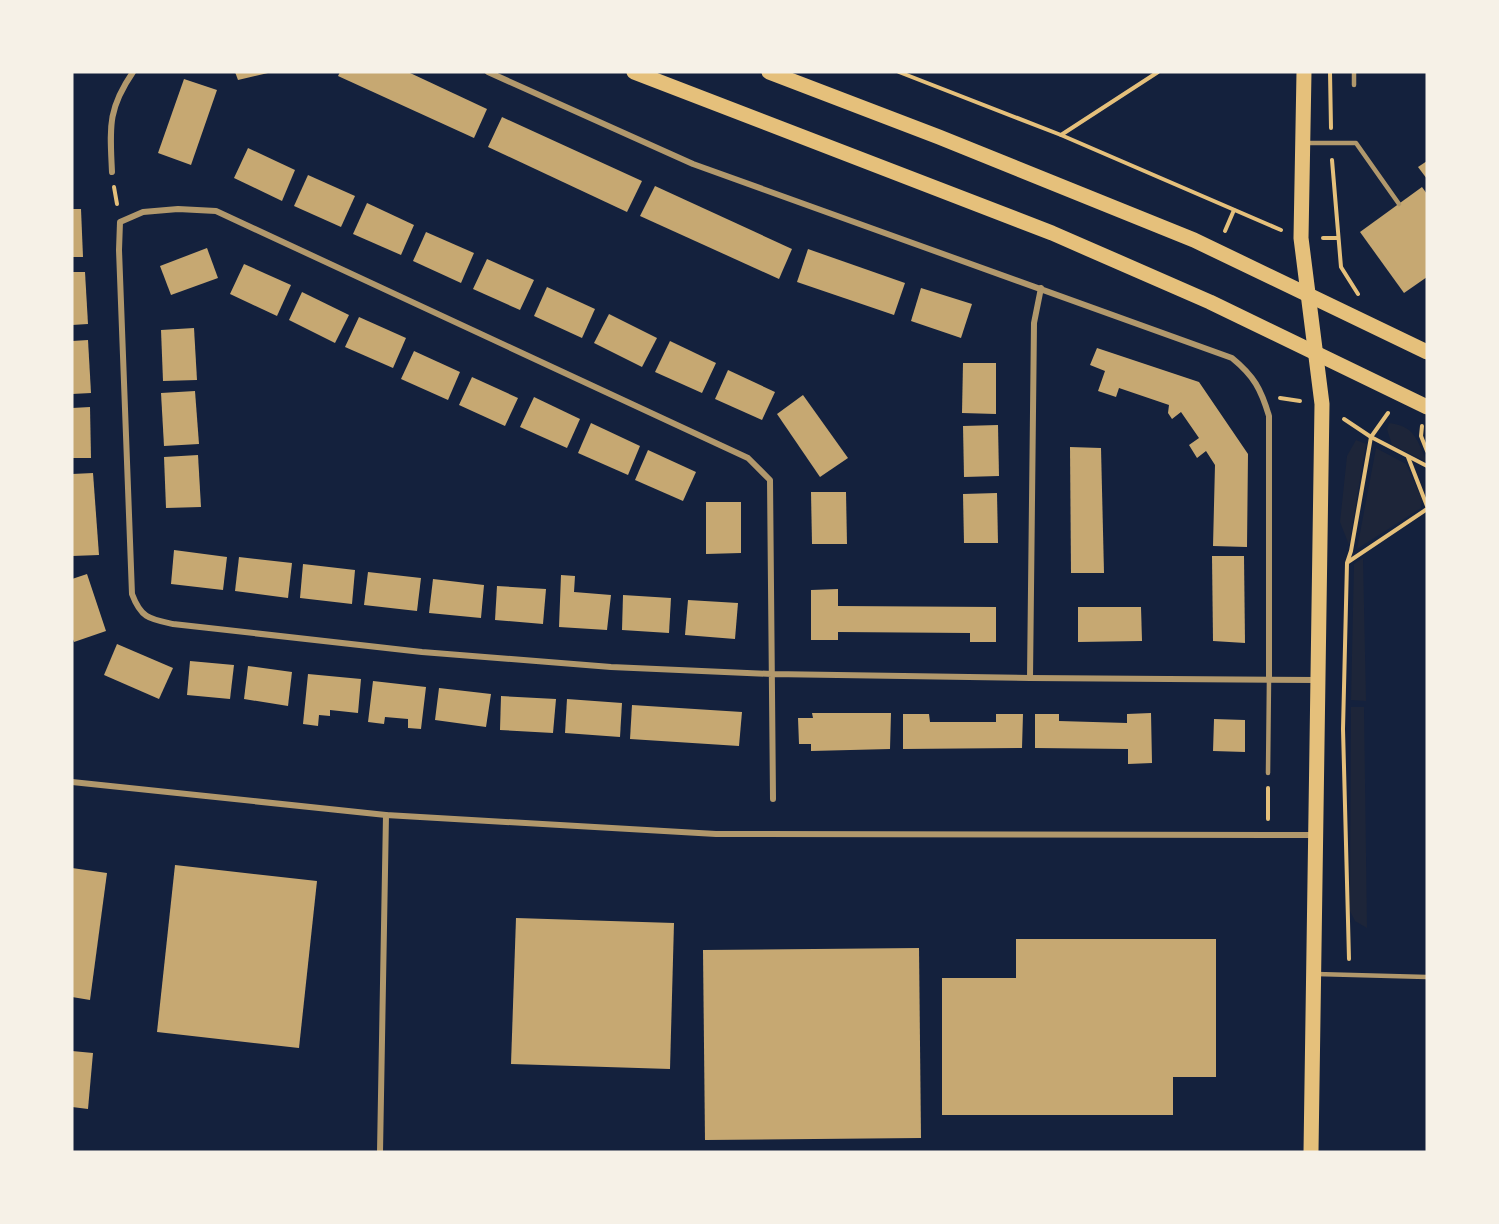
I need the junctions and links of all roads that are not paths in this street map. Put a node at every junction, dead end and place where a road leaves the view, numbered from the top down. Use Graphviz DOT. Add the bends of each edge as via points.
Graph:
graph roads {
  1 [pos="133,72"];
  2 [pos="488,72"];
  3 [pos="633,72"];
  4 [pos="769,72"];
  5 [pos="1304,72"];
  6 [pos="1354,72"];
  7 [pos="1354,85"];
  8 [pos="1303,144"];
  9 [pos="112,172"];
  10 [pos="1399,204"];
  11 [pos="1041,288"];
  12 [pos="1308,294"];
  13 [pos="1427,352"];
  14 [pos="1315,354"];
  15 [pos="1427,407"];
  16 [pos="772,674"];
  17 [pos="1030,678"];
  18 [pos="1269,679"];
  19 [pos="1317,680"];
  20 [pos="1268,773"];
  21 [pos="72,782"];
  22 [pos="773,799"];
  23 [pos="386,815"];
  24 [pos="1315,835"];
  25 [pos="1313,974"];
  26 [pos="1427,977"];
  27 [pos="380,1152"];
  28 [pos="1311,1152"];
  1 -- 9 [label="street" via="111,116"];
  2 -- 11 [label="street" via="693,164"];
  3 -- 14 [label="main road" via="1052,233 1210,302"];
  4 -- 12 [label="main road" via="1194,240"];
  5 -- 8 [label="main road"];
  6 -- 7 [label="lane"];
  8 -- 10 [label="lane" via="1356,143"];
  8 -- 12 [label="main road" via="1300,238"];
  11 -- 17 [label="street" via="1034,323"];
  11 -- 18 [label="street" via="1232,358 1257,383 1269,416"];
  12 -- 13 [label="main road"];
  12 -- 14 [label="main road"];
  14 -- 15 [label="main road"];
  14 -- 19 [label="main road" via="1322,404"];
  16 -- 16 [label="street" via="771,480 748,458 216,211 178,208 143,212 120,222 132,594 139,611 154,620 173,624 422,652 611,667"];
  16 -- 17 [label="street"];
  16 -- 22 [label="street"];
  17 -- 18 [label="street"];
  18 -- 19 [label="street"];
  18 -- 20 [label="lane"];
  19 -- 24 [label="main road"];
  21 -- 23 [label="street"];
  23 -- 24 [label="street" via="773,836"];
  23 -- 27 [label="street"];
  24 -- 25 [label="main road"];
  25 -- 26 [label="lane"];
  25 -- 28 [label="main road"];
}
